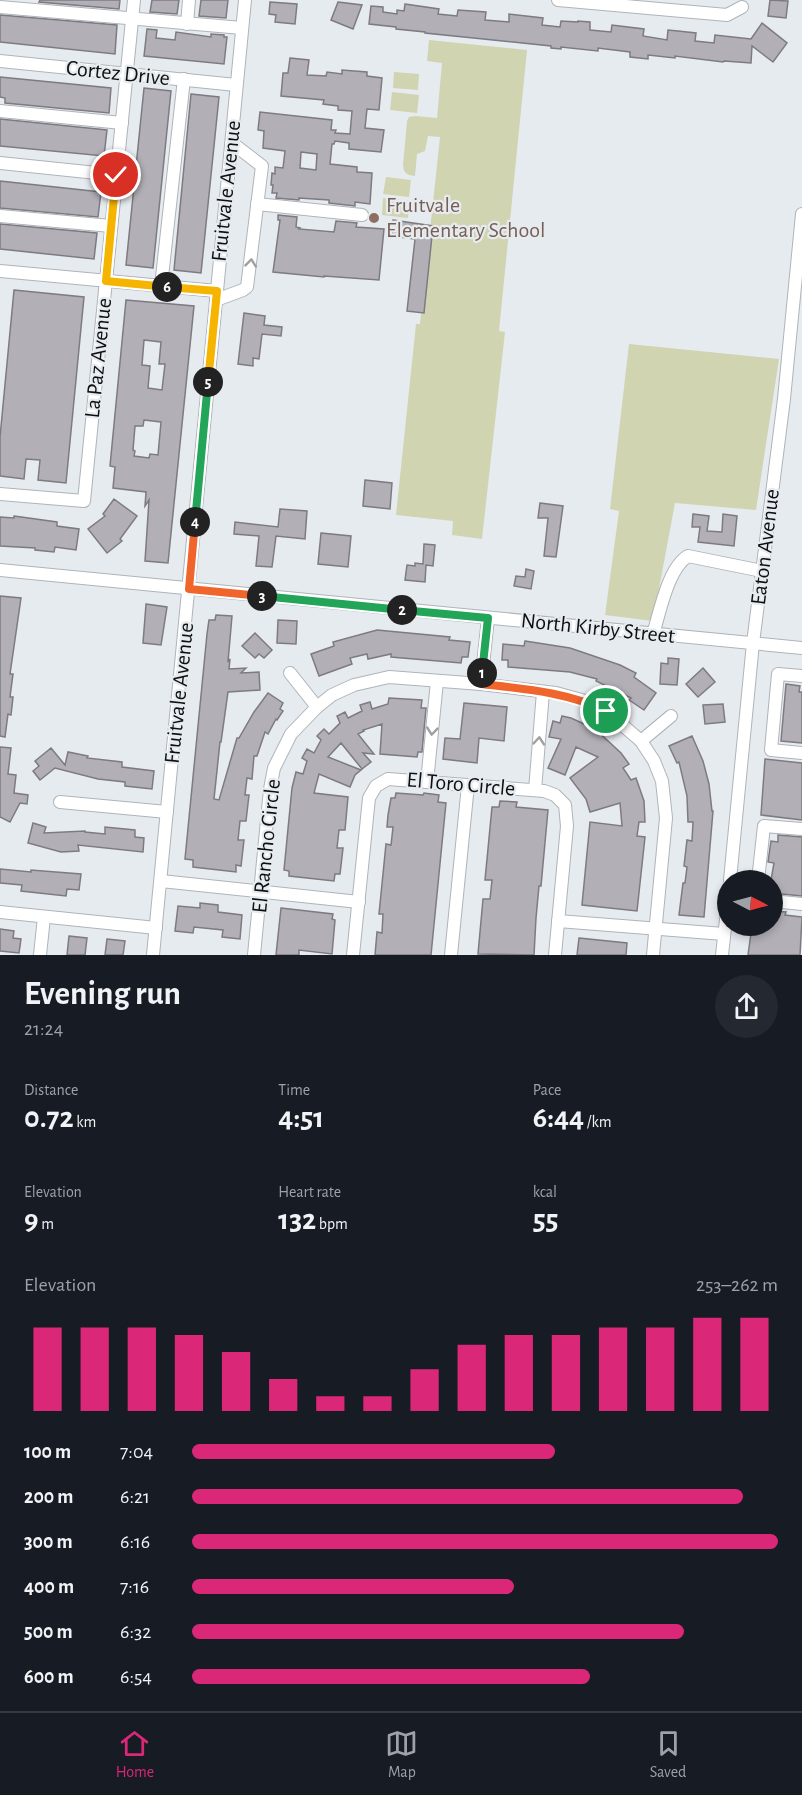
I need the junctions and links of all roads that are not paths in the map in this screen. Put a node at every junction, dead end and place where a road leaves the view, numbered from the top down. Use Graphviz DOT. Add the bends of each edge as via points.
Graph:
graph roads {
  1 [pos="134,0"];
  2 [pos="189,0"];
  3 [pos="245,0"];
  4 [pos="558,0"];
  5 [pos="688,6"];
  6 [pos="0,7"];
  7 [pos="742,7"];
  8 [pos="132,20"];
  9 [pos="187,24"];
  10 [pos="242,28"];
  11 [pos="0,61"];
  12 [pos="126,73"];
  13 [pos="183,79"];
  14 [pos="237,85"];
  15 [pos="0,111"];
  16 [pos="122,123"];
  17 [pos="231,145"];
  18 [pos="0,163"];
  19 [pos="116,175"];
  20 [pos="257,204"];
  21 [pos="802,214"];
  22 [pos="362,215"];
  23 [pos="0,216"];
  24 [pos="111,226"];
  25 [pos="0,271"];
  26 [pos="106,281"];
  27 [pos="161,286"];
  28 [pos="216,296"];
  29 [pos="0,494"];
  30 [pos="0,570"];
  31 [pos="762,571"];
  32 [pos="189,589"];
  33 [pos="488,618"];
  34 [pos="653,634"];
  35 [pos="753,643"];
  36 [pos="802,648"];
  37 [pos="290,673"];
  38 [pos="802,676"];
  39 [pos="437,681"];
  40 [pos="481,684"];
  41 [pos="543,692"];
  42 [pos="316,707"];
  43 [pos="671,716"];
  44 [pos="641,741"];
  45 [pos="802,753"];
  46 [pos="427,782"];
  47 [pos="468,785"];
  48 [pos="535,790"];
  49 [pos="60,802"];
  50 [pos="167,812"];
  51 [pos="802,829"];
  52 [pos="731,870"];
  53 [pos="759,870"];
  54 [pos="160,881"];
  55 [pos="261,892"];
  56 [pos="358,902"];
  57 [pos="783,902"];
  58 [pos="802,904"];
  59 [pos="0,912"];
  60 [pos="44,917"];
  61 [pos="558,921"];
  62 [pos="156,928"];
  63 [pos="656,929"];
  64 [pos="717,933"];
  65 [pos="724,936"];
  66 [pos="40,955"];
  67 [pos="153,955"];
  68 [pos="254,955"];
  69 [pos="352,955"];
  70 [pos="451,955"];
  71 [pos="555,955"];
  72 [pos="653,955"];
  73 [pos="722,955"];
  1 -- 8 [label="street, La Paz Avenue"];
  2 -- 9 [label="street"];
  3 -- 10 [label="street, Fruitvale Avenue"];
  4 -- 5 [label="street"];
  5 -- 7 [label="street" via="727,15"];
  6 -- 8 [label="street"];
  8 -- 9 [label="street"];
  8 -- 12 [label="street, La Paz Avenue"];
  9 -- 10 [label="street"];
  10 -- 14 [label="street, Fruitvale Avenue"];
  11 -- 12 [label="street, Cortez Drive"];
  12 -- 13 [label="street, Cortez Drive"];
  12 -- 16 [label="street, La Paz Avenue"];
  13 -- 14 [label="street, Cortez Drive"];
  13 -- 27 [label="street"];
  14 -- 17 [label="street, Fruitvale Avenue"];
  15 -- 16 [label="street"];
  16 -- 19 [label="street, La Paz Avenue"];
  17 -- 20 [label="street" via="262,165"];
  17 -- 28 [label="street, Fruitvale Avenue"];
  18 -- 19 [label="street"];
  19 -- 24 [label="street, La Paz Avenue"];
  20 -- 22 [label="street"];
  28 -- 20 [label="street, one-way" via="243,291 248,286"];
  21 -- 31 [label="street, Eaton Avenue"];
  23 -- 24 [label="street"];
  24 -- 26 [label="street, La Paz Avenue"];
  25 -- 26 [label="street"];
  26 -- 27 [label="street"];
  26 -- 29 [label="street, La Paz Avenue" via="84,501"];
  27 -- 28 [label="street"];
  28 -- 32 [label="street, Fruitvale Avenue"];
  30 -- 32 [label="street, North Kirby Street"];
  31 -- 34 [label="street" via="688,556 681,560"];
  31 -- 35 [label="street, Eaton Avenue"];
  32 -- 33 [label="street, North Kirby Street"];
  32 -- 50 [label="street, Fruitvale Avenue"];
  33 -- 34 [label="street, North Kirby Street"];
  33 -- 40 [label="street"];
  34 -- 35 [label="street, North Kirby Street"];
  35 -- 36 [label="street, North Kirby Street"];
  35 -- 52 [label="street, Eaton Avenue"];
  37 -- 42 [label="street"];
  38 -- 45 [label="street" via="778,674 771,750"];
  39 -- 40 [label="street, El Rancho Circle"];
  39 -- 42 [label="street, El Rancho Circle" via="389,677 354,685"];
  39 -- 46 [label="street, one-way"];
  40 -- 41 [label="street, El Rancho Circle"];
  41 -- 44 [label="street, El Rancho Circle" via="589,702"];
  48 -- 41 [label="street, one-way"];
  42 -- 55 [label="street, El Rancho Circle" via="291,734 274,768"];
  43 -- 44 [label="street"];
  44 -- 63 [label="street, El Rancho Circle" via="662,781 666,818"];
  46 -- 47 [label="street, El Toro Circle"];
  46 -- 56 [label="street, El Toro Circle" via="388,779 376,786 369,798"];
  47 -- 48 [label="street, El Toro Circle"];
  47 -- 70 [label="street"];
  48 -- 61 [label="street, El Toro Circle" via="555,795 565,805 567,826"];
  49 -- 50 [label="street"];
  50 -- 54 [label="street, Fruitvale Avenue"];
  51 -- 53 [label="street" via="764,826"];
  54 -- 55 [label="street"];
  54 -- 62 [label="street, Fruitvale Avenue"];
  55 -- 56 [label="street"];
  55 -- 68 [label="street, El Rancho Circle"];
  56 -- 69 [label="street, El Toro Circle"];
  57 -- 58 [label="street"];
  59 -- 60 [label="street"];
  60 -- 62 [label="street"];
  60 -- 66 [label="street"];
  61 -- 63 [label="street"];
  61 -- 71 [label="street, El Toro Circle"];
  62 -- 67 [label="street, Fruitvale Avenue"];
  63 -- 64 [label="street"];
  63 -- 72 [label="street, El Rancho Circle"];
  65 -- 73 [label="street"];
}
